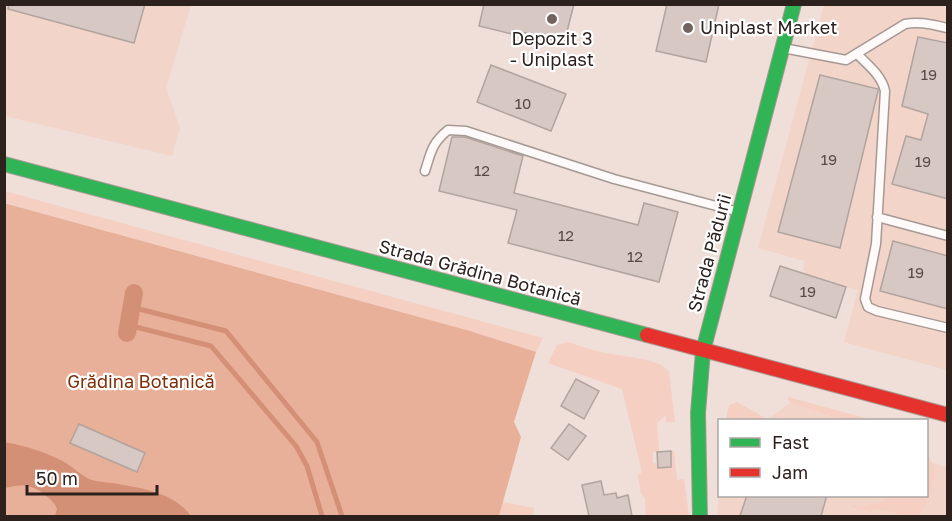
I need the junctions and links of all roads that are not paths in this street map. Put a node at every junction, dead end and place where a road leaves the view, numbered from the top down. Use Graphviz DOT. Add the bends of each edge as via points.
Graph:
graph roads {
  1 [pos="794,4"];
  2 [pos="948,28"];
  3 [pos="782,48"];
  4 [pos="857,54"];
  5 [pos="4,164"];
  6 [pos="425,171"];
  7 [pos="739,212"];
  8 [pos="877,217"];
  9 [pos="948,236"];
  10 [pos="948,328"];
  11 [pos="703,351"];
  12 [pos="948,415"];
  13 [pos="700,516"];
  1 -- 3 [label="main road, Strada Pădurii"];
  2 -- 4 [label="lane" via="905,24"];
  3 -- 4 [label="lane" via="835,60"];
  3 -- 7 [label="main road, Strada Pădurii"];
  4 -- 8 [label="lane" via="878,75 885,91"];
  5 -- 11 [label="main road, Strada Grădina Botanică"];
  6 -- 7 [label="lane" via="433,144 448,130 456,129 614,179"];
  7 -- 11 [label="main road, Strada Pădurii"];
  8 -- 9 [label="lane"];
  8 -- 10 [label="lane" via="876,244 865,291 868,307"];
  11 -- 12 [label="main road, Strada Grădina Botanică"];
  11 -- 13 [label="main road, Strada Pădurii" via="697,427"];
}
